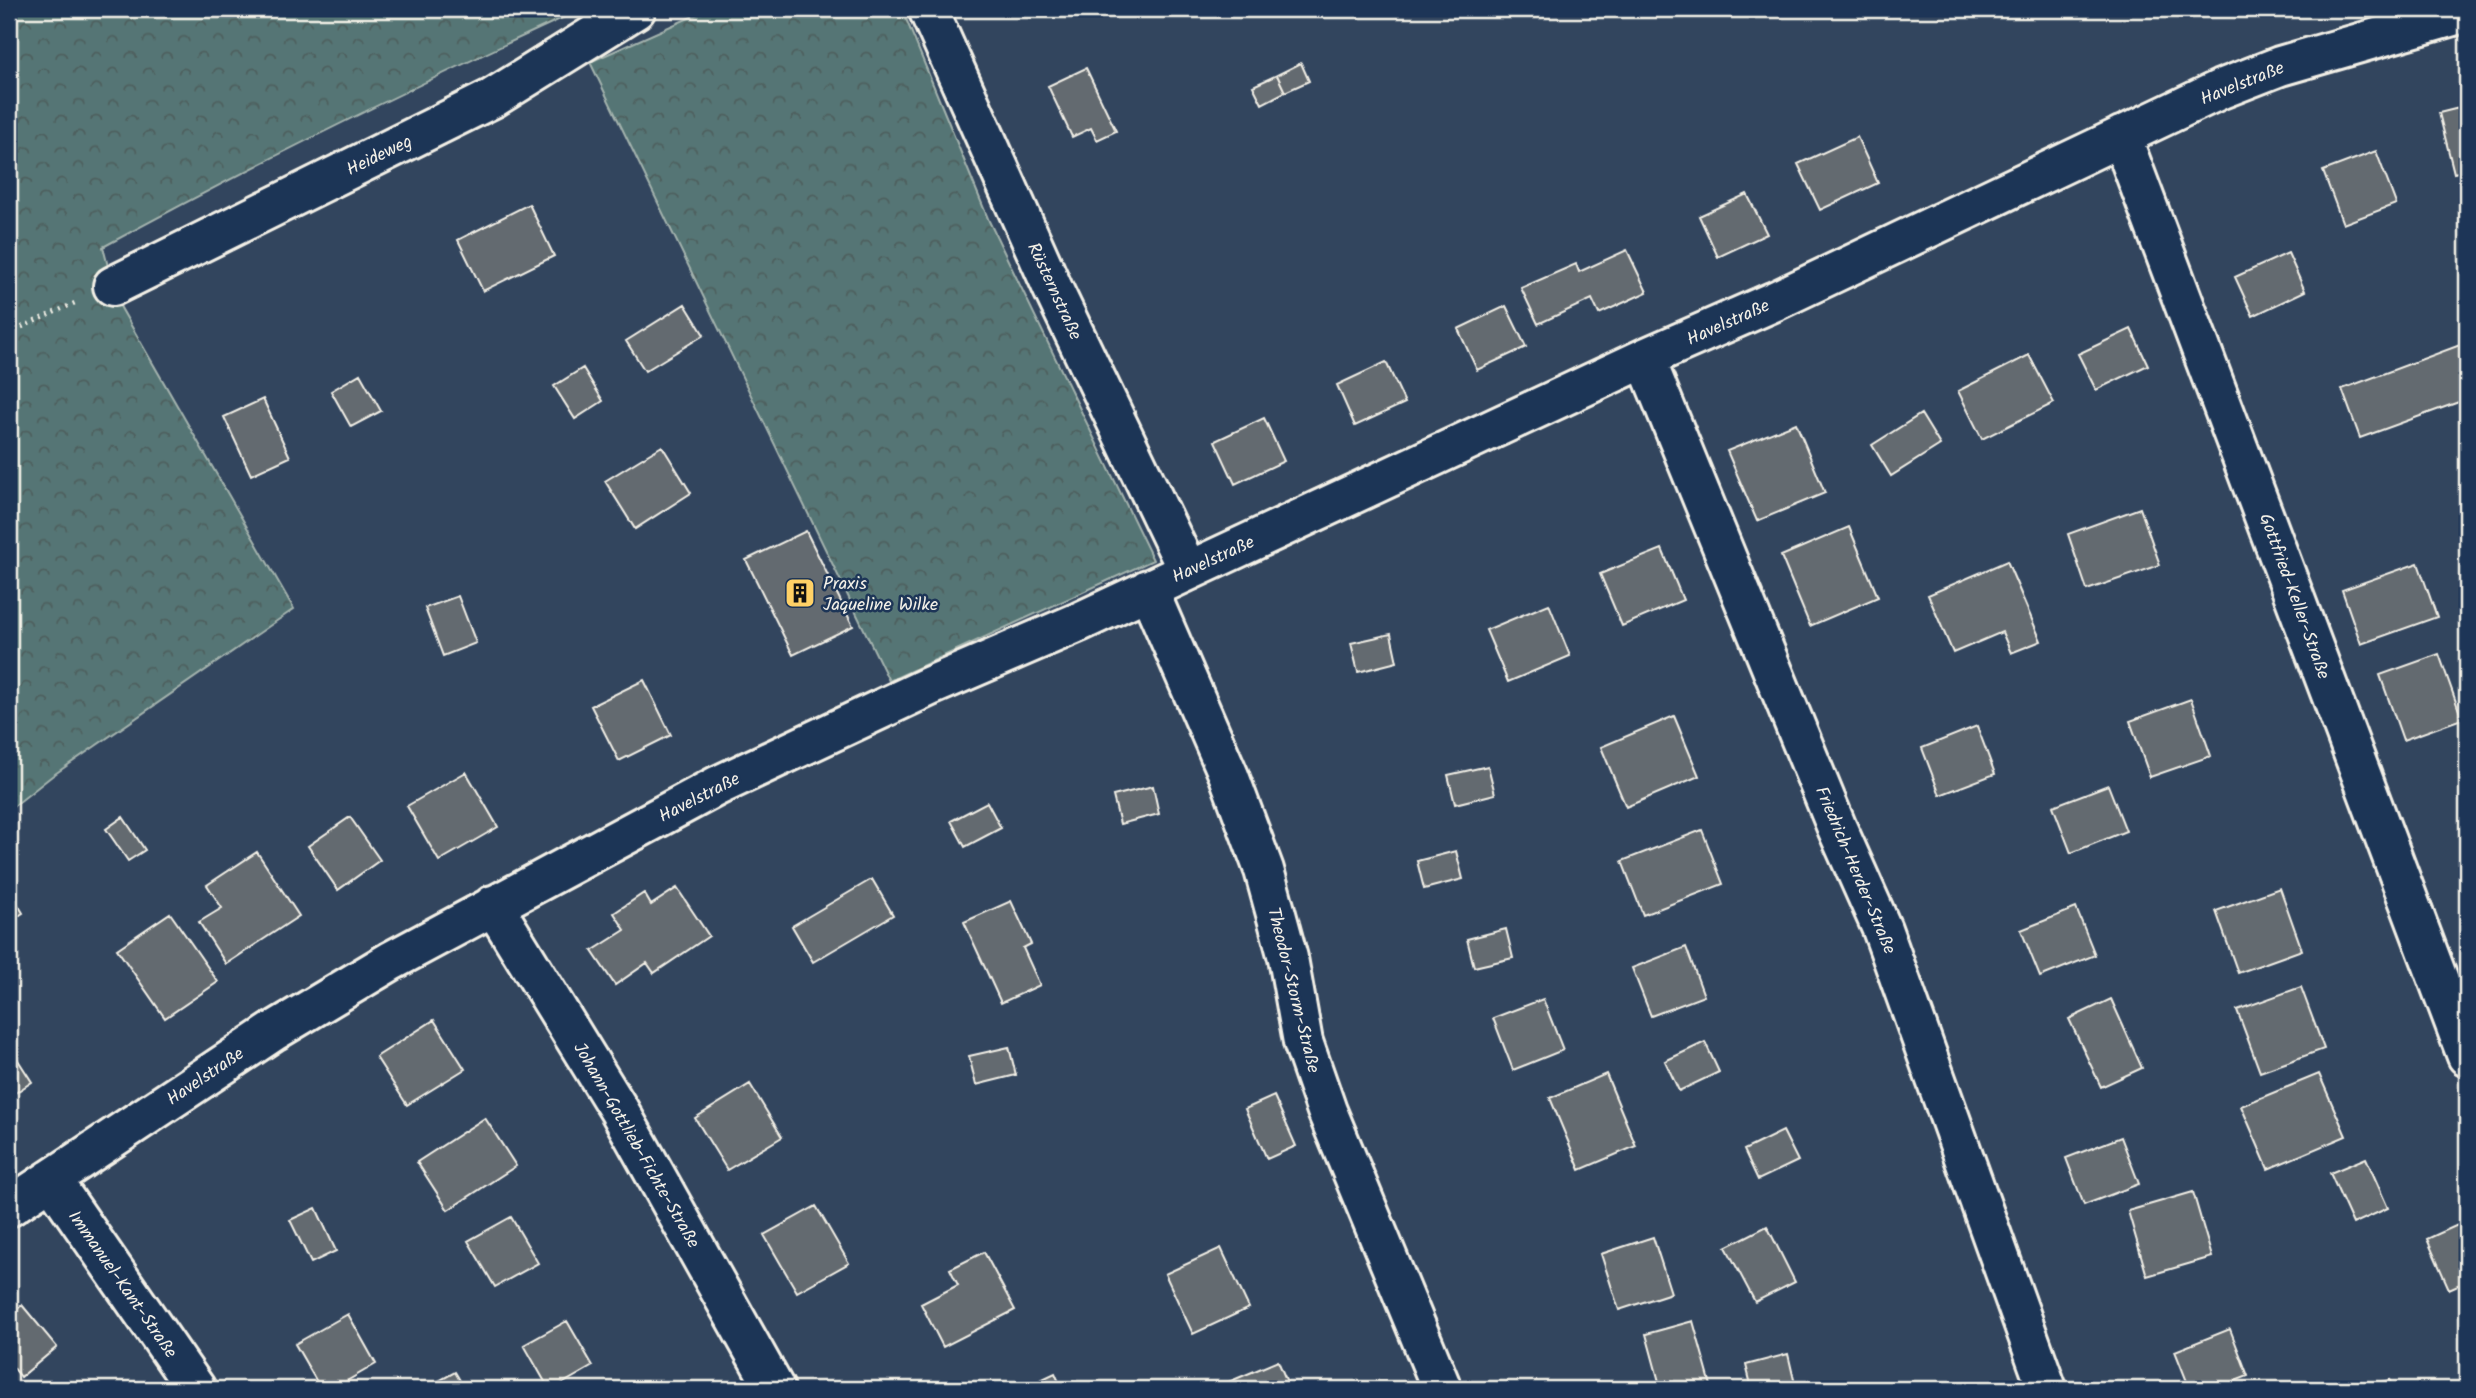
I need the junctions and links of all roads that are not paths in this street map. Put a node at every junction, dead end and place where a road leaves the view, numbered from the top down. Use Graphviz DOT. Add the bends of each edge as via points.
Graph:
graph roads {
  1 [pos="636,9"];
  2 [pos="928,9"];
  3 [pos="2467,12"];
  4 [pos="2121,136"];
  5 [pos="113,286"];
  6 [pos="1645,358"];
  7 [pos="1188,571"];
  8 [pos="1148,590"];
  9 [pos="493,905"];
  10 [pos="2467,1056"];
  11 [pos="51,1179"];
  12 [pos="9,1207"];
  13 [pos="196,1389"];
  14 [pos="775,1389"];
  15 [pos="1442,1389"];
  16 [pos="2047,1389"];
  1 -- 5 [label="street, Heideweg" via="493,98"];
  2 -- 7 [label="street, Rüsternstraße" via="1053,289"];
  3 -- 4 [label="street, Havelstraße" via="2280,66"];
  4 -- 6 [label="street, Havelstraße"];
  4 -- 10 [label="street, Gottfried-Keller-Straße"];
  6 -- 7 [label="street, Havelstraße"];
  6 -- 16 [label="street, Friedrich-Herder-Straße" via="1882,929"];
  7 -- 8 [label="street, Havelstraße"];
  8 -- 9 [label="street, Havelstraße" via="717,786"];
  8 -- 15 [label="street, Theodor-Storm-Straße" via="1229,776 1264,870 1288,958 1303,1042"];
  9 -- 11 [label="street, Havelstraße" via="274,1031"];
  9 -- 14 [label="street, Johann-Gottlieb-Fichte-Straße" via="619,1110"];
  11 -- 12 [label="street, Havelstraße"];
  11 -- 13 [label="street, Immanuel-Kant-Straße"];
}
